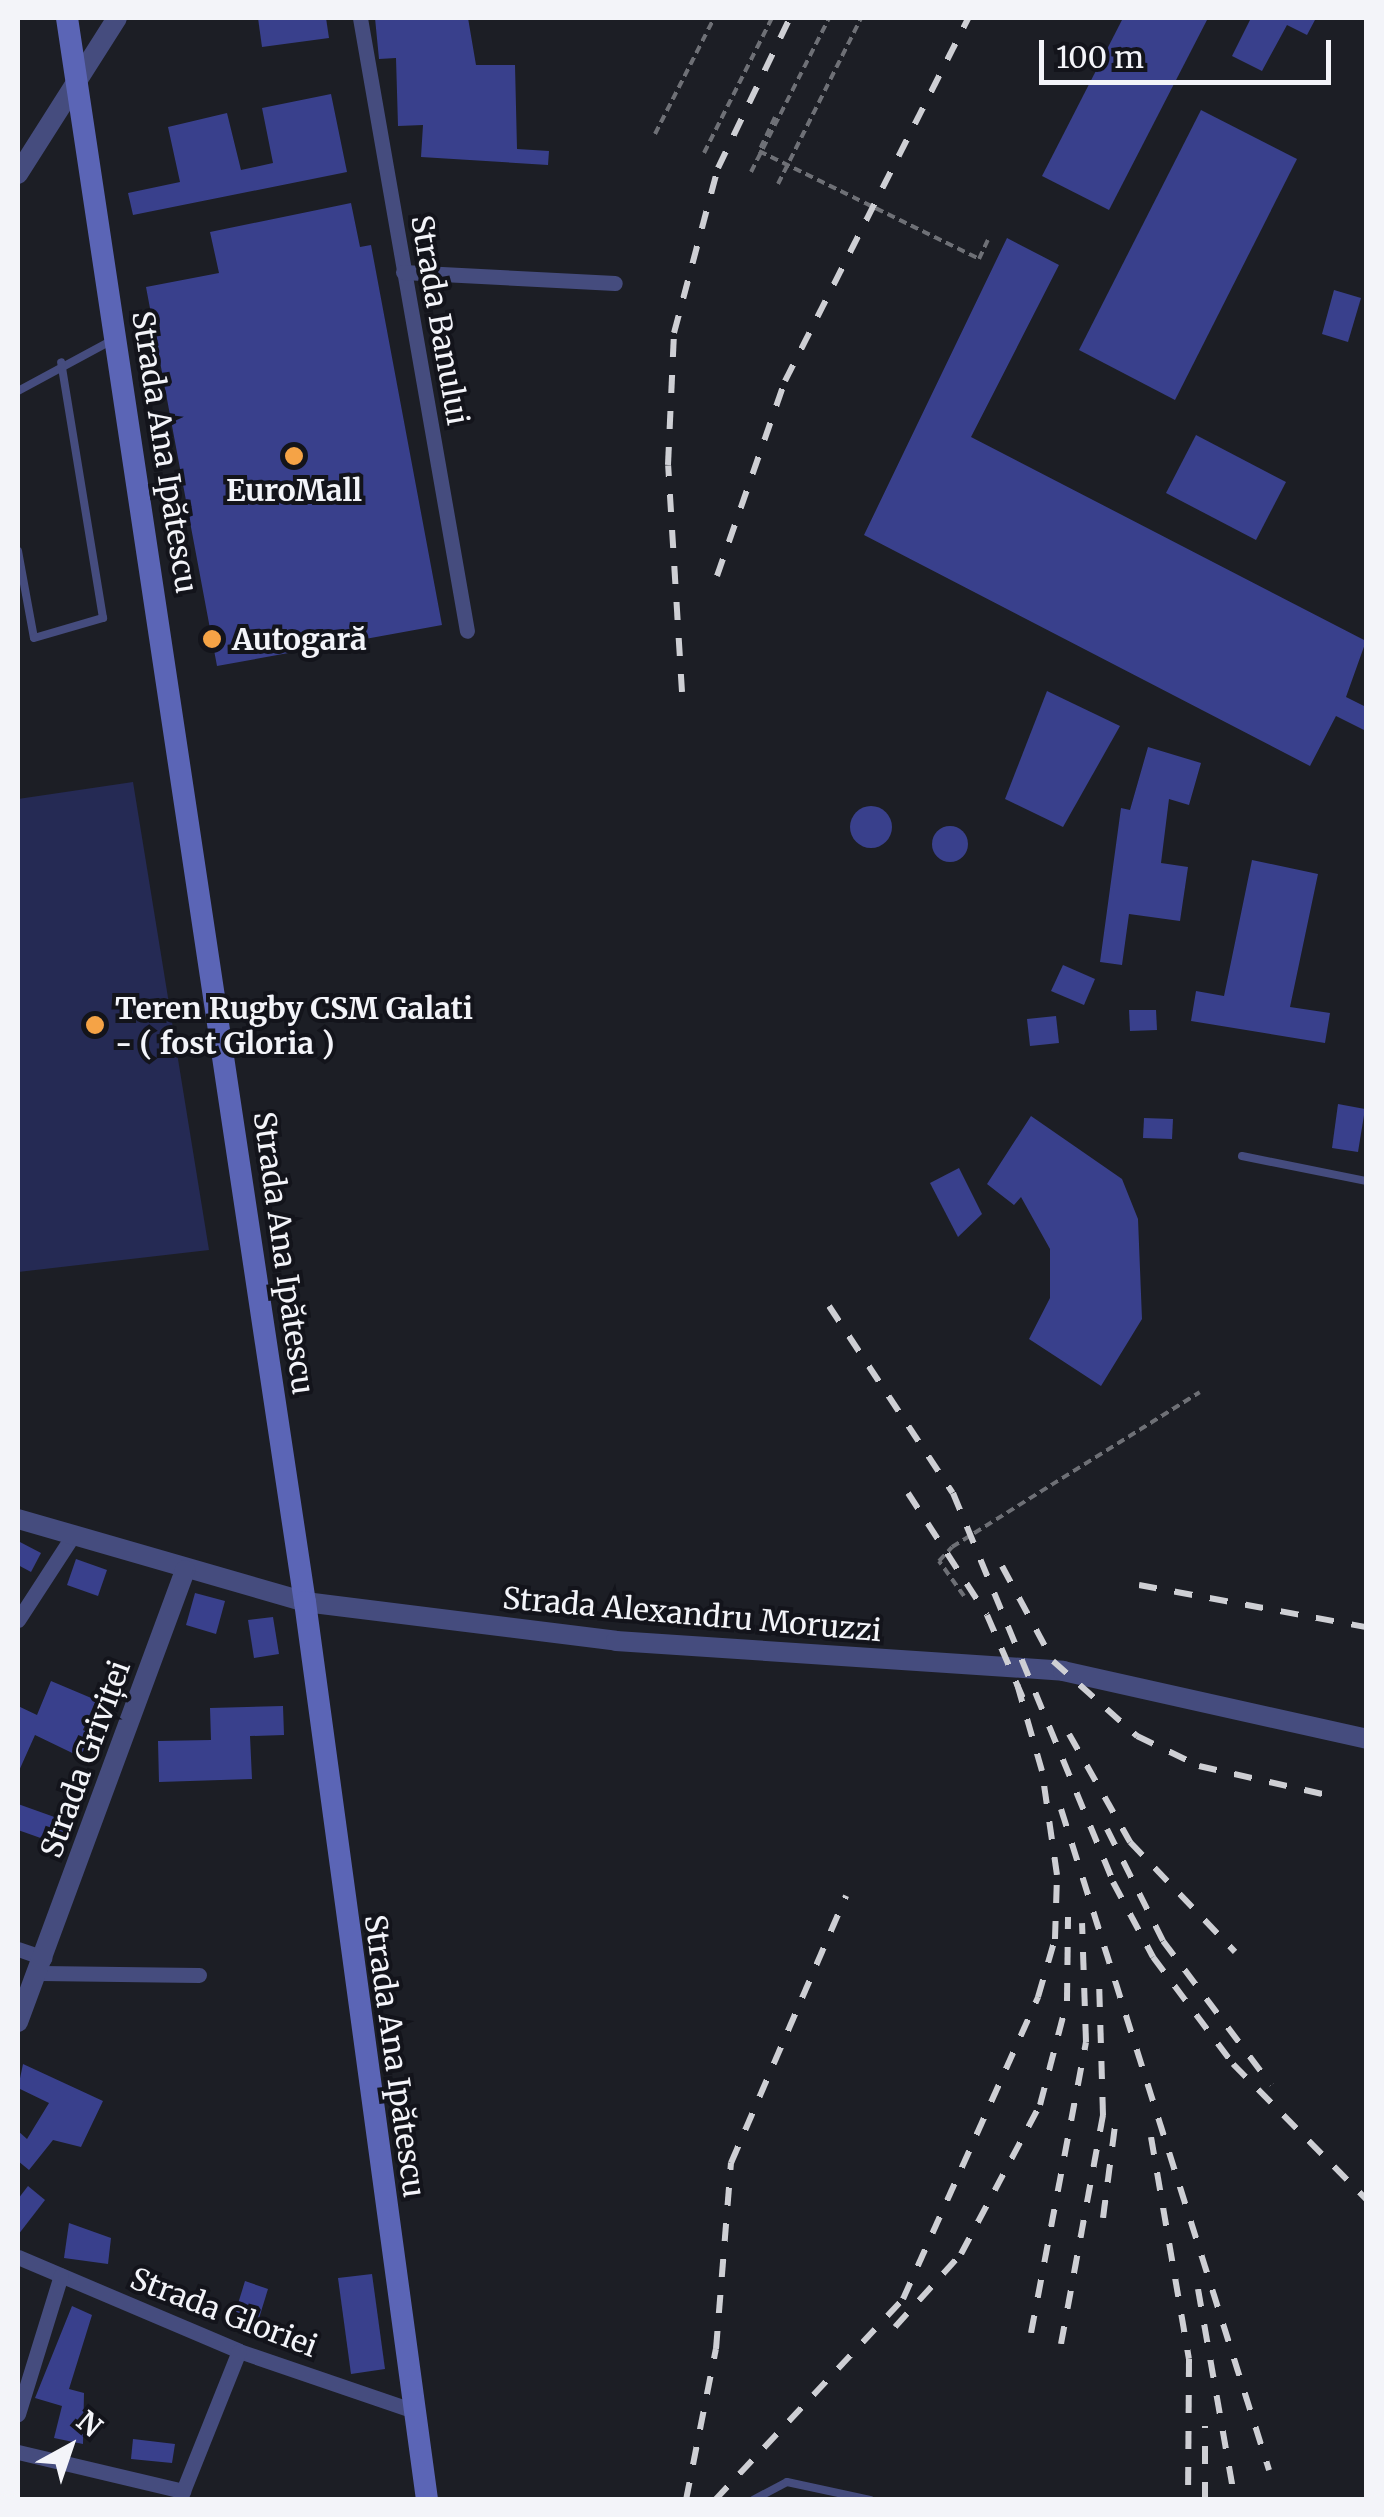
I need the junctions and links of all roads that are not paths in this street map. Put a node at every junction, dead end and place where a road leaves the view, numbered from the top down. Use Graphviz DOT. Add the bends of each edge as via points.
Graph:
graph roads {
  1 [pos="67,18"];
  2 [pos="117,18"];
  3 [pos="360,18"];
  4 [pos="76,82"];
  5 [pos="18,174"];
  6 [pos="404,272"];
  7 [pos="615,283"];
  8 [pos="118,337"];
  9 [pos="61,362"];
  10 [pos="18,391"];
  11 [pos="18,552"];
  12 [pos="467,631"];
  13 [pos="1242,1156"];
  14 [pos="1366,1181"];
  15 [pos="18,1519"];
  16 [pos="70,1540"];
  17 [pos="186,1570"];
  18 [pos="305,1602"];
  19 [pos="18,1620"];
  20 [pos="1366,1739"];
  21 [pos="18,1948"];
  22 [pos="42,1966"];
  23 [pos="199,1975"];
  24 [pos="18,2022"];
  25 [pos="18,2257"];
  26 [pos="61,2274"];
  27 [pos="238,2352"];
  28 [pos="414,2411"];
  29 [pos="18,2414"];
  30 [pos="18,2452"];
  31 [pos="181,2495"];
  32 [pos="428,2500"];
  33 [pos="753,2500"];
  34 [pos="870,2500"];
  1 -- 4 [label="main road, Strada Ana Ipătescu"];
  2 -- 4 [label="street"];
  3 -- 6 [label="street, Strada Banului"];
  4 -- 5 [label="street"];
  4 -- 8 [label="main road, Strada Ana Ipătescu"];
  6 -- 7 [label="street"];
  6 -- 12 [label="street, Strada Banului"];
  8 -- 9 [label="lane"];
  8 -- 18 [label="main road, Strada Ana Ipătescu"];
  9 -- 10 [label="lane"];
  9 -- 11 [label="lane" via="103,618 34,638"];
  13 -- 14 [label="lane"];
  15 -- 16 [label="street, Strada Alexandru Moruzzi"];
  16 -- 17 [label="street, Strada Alexandru Moruzzi"];
  16 -- 19 [label="street"];
  17 -- 18 [label="street, Strada Alexandru Moruzzi"];
  17 -- 22 [label="street, Strada Griviței"];
  18 -- 20 [label="street, Strada Alexandru Moruzzi" via="616,1642 1063,1671"];
  18 -- 28 [label="main road, Strada Ana Ipătescu"];
  21 -- 22 [label="street"];
  22 -- 23 [label="street"];
  22 -- 24 [label="street, Strada Griviței"];
  25 -- 26 [label="street, Strada Gloriei"];
  26 -- 27 [label="street, Strada Gloriei"];
  26 -- 29 [label="street"];
  27 -- 28 [label="street, Strada Gloriei"];
  27 -- 31 [label="street"];
  28 -- 32 [label="main road, Strada Ana Ipătescu"];
  30 -- 31 [label="street"];
  33 -- 34 [label="lane" via="787,2482"];
}
